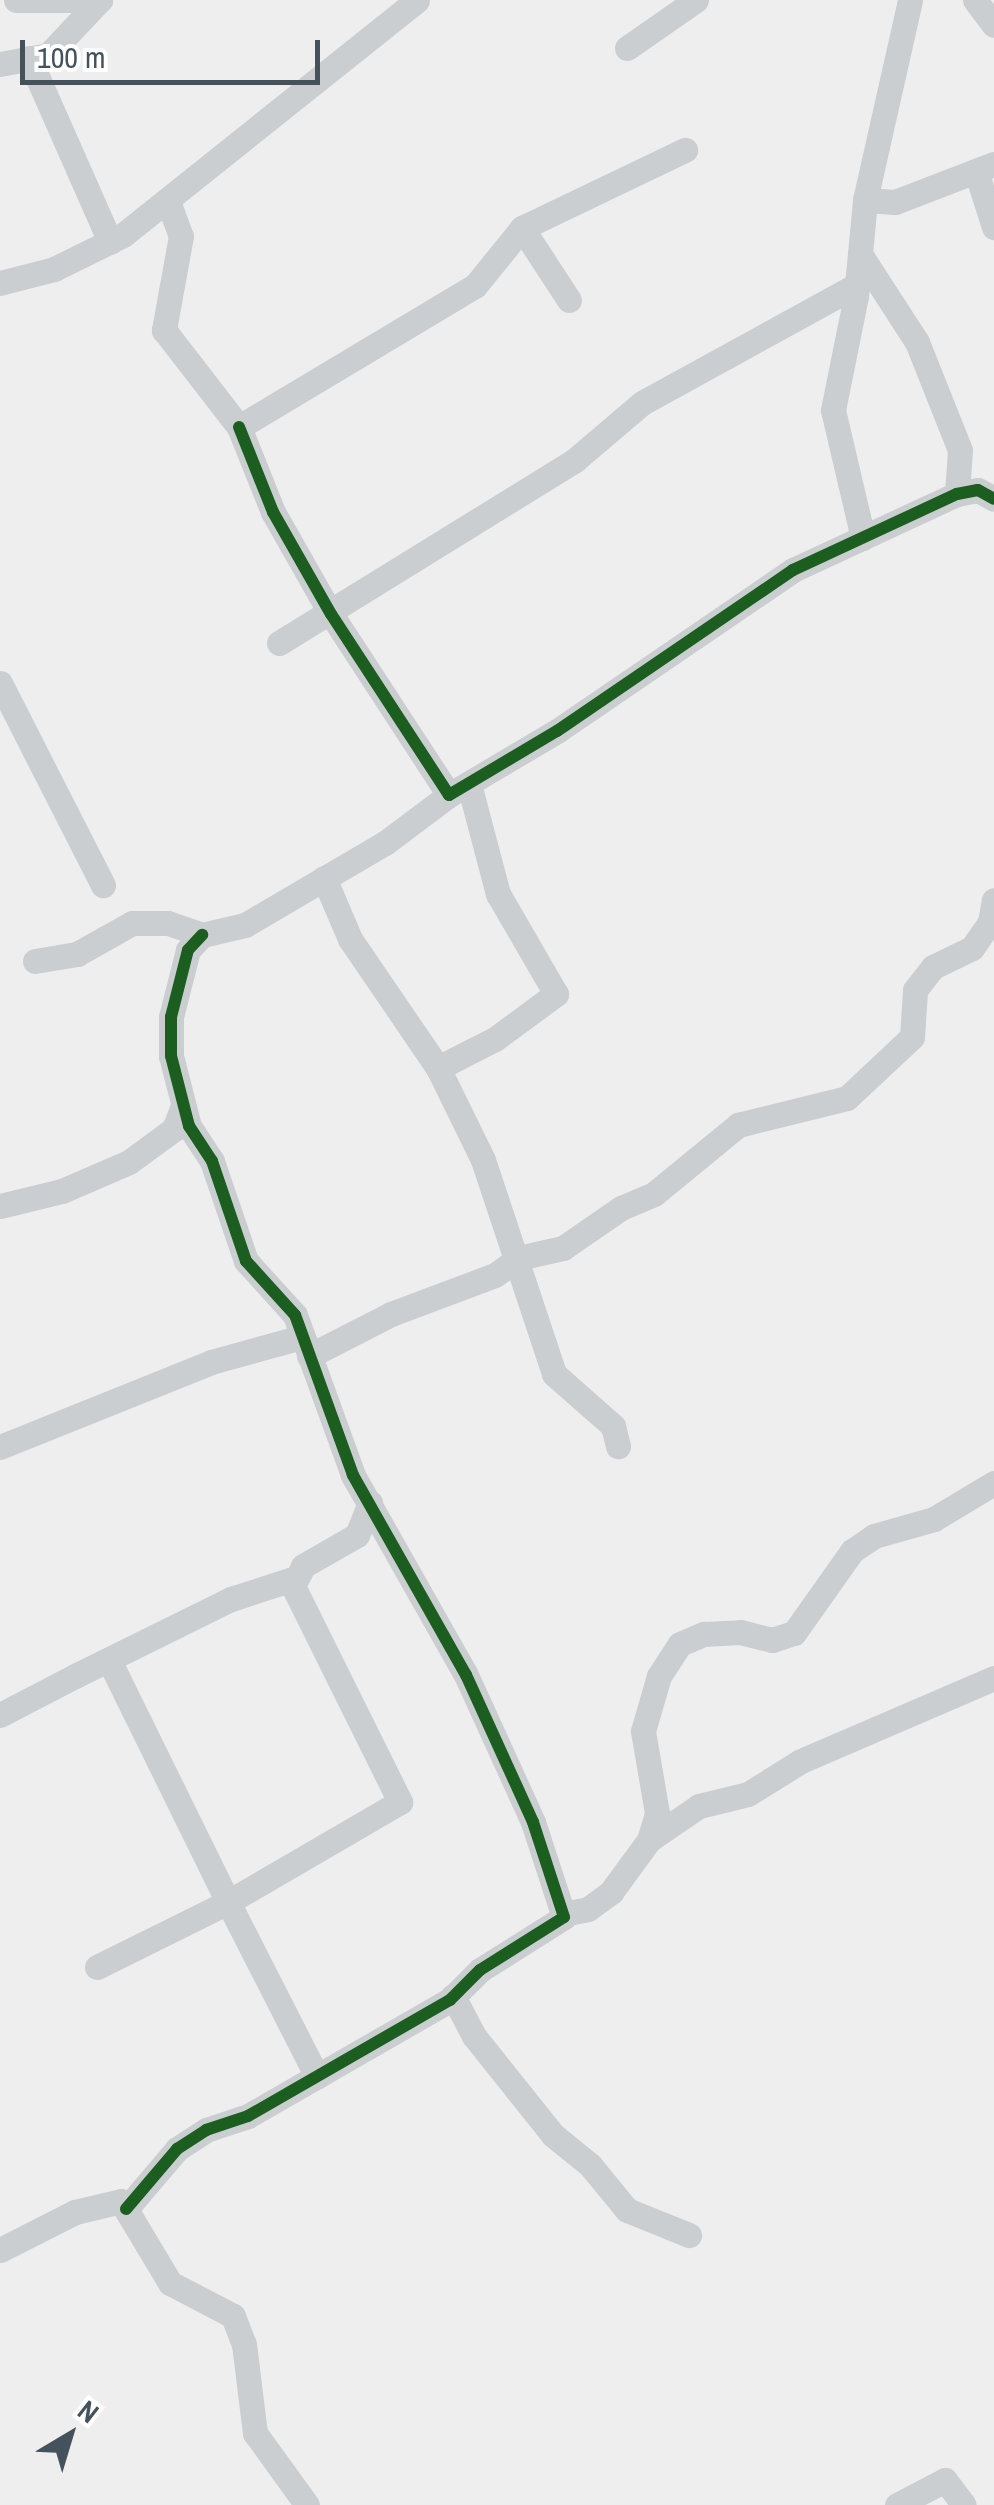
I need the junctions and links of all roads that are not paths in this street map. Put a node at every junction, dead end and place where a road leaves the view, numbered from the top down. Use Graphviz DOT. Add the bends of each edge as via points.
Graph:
graph roads {
  1 [pos="16,0"];
  2 [pos="417,0"];
  3 [pos="696,0"];
  4 [pos="910,0"];
  5 [pos="975,0"];
  6 [pos="994,25"];
  7 [pos="627,48"];
  8 [pos="29,58"];
  9 [pos="0,64"];
  10 [pos="685,150"];
  11 [pos="985,167"];
  12 [pos="865,200"];
  13 [pos="168,201"];
  14 [pos="994,226"];
  15 [pos="522,228"];
  16 [pos="110,242"];
  17 [pos="860,254"];
  18 [pos="0,282"];
  19 [pos="857,285"];
  20 [pos="569,300"];
  21 [pos="240,427"];
  22 [pos="958,494"];
  23 [pos="994,499"];
  24 [pos="863,538"];
  25 [pos="331,614"];
  26 [pos="279,643"];
  27 [pos="0,683"];
  28 [pos="9,719"];
  29 [pos="459,789"];
  30 [pos="324,878"];
  31 [pos="103,885"];
  32 [pos="994,900"];
  33 [pos="202,934"];
  34 [pos="34,961"];
  35 [pos="438,1068"];
  36 [pos="182,1106"];
  37 [pos="0,1206"];
  38 [pos="518,1258"];
  39 [pos="306,1346"];
  40 [pos="0,1446"];
  41 [pos="618,1446"];
  42 [pos="994,1483"];
  43 [pos="370,1504"];
  44 [pos="293,1586"];
  45 [pos="109,1660"];
  46 [pos="994,1678"];
  47 [pos="0,1715"];
  48 [pos="649,1840"];
  49 [pos="228,1902"];
  50 [pos="563,1914"];
  51 [pos="97,1967"];
  52 [pos="453,1996"];
  53 [pos="316,2078"];
  54 [pos="126,2209"];
  55 [pos="689,2235"];
  56 [pos="0,2250"];
  57 [pos="307,2505"];
  58 [pos="897,2505"];
  59 [pos="964,2505"];
  1 -- 8 [label="street" via="100,0 48,55"];
  2 -- 13 [label="street"];
  3 -- 7 [label="street"];
  4 -- 12 [label="street"];
  5 -- 6 [label="street"];
  8 -- 9 [label="street"];
  8 -- 16 [label="street"];
  10 -- 15 [label="street"];
  11 -- 12 [label="street" via="895,202"];
  11 -- 14 [label="street"];
  12 -- 17 [label="street"];
  13 -- 16 [label="street"];
  13 -- 21 [label="street" via="181,236 164,330"];
  15 -- 20 [label="street"];
  15 -- 21 [label="street" via="476,286"];
  16 -- 18 [label="street" via="54,269"];
  17 -- 19 [label="street"];
  17 -- 22 [label="street" via="917,342 960,450"];
  19 -- 24 [label="street" via="834,410"];
  19 -- 25 [label="street" via="642,403 575,460 490,507"];
  21 -- 25 [label="street" via="273,512"];
  22 -- 23 [label="street" via="978,490"];
  22 -- 24 [label="street"];
  24 -- 29 [label="street" via="794,570 557,732"];
  25 -- 26 [label="street"];
  25 -- 29 [label="street"];
  27 -- 28 [label="street"];
  28 -- 31 [label="street"];
  29 -- 30 [label="street"];
  29 -- 35 [label="street" via="498,894 556,994 494,1039"];
  30 -- 33 [label="street" via="245,925"];
  30 -- 35 [label="street" via="350,939"];
  32 -- 38 [label="street" via="990,922 972,948 932,967 914,990 912,1037 847,1098 738,1125 654,1194 621,1208 595,1230 563,1248"];
  33 -- 34 [label="street" via="168,923 132,923 77,954"];
  33 -- 36 [label="street" via="188,950 171,1017 170,1056"];
  35 -- 38 [label="street"];
  36 -- 37 [label="street" via="174,1129 129,1162 62,1191"];
  36 -- 39 [label="street" via="212,1162 246,1262 295,1315"];
  38 -- 39 [label="street" via="494,1275"];
  38 -- 41 [label="street" via="554,1374 614,1426"];
  39 -- 40 [label="street" via="211,1362"];
  39 -- 43 [label="street"];
  42 -- 48 [label="street" via="934,1519 900,1526 852,1551 794,1633 772,1640 740,1632 704,1634 680,1644 659,1676 643,1731 657,1814"];
  43 -- 44 [label="street" via="356,1535 304,1566"];
  43 -- 50 [label="street" via="466,1675 533,1822"];
  44 -- 45 [label="street" via="290,1580 232,1599"];
  44 -- 49 [label="street" via="400,1802"];
  45 -- 47 [label="street"];
  45 -- 49 [label="street"];
  46 -- 48 [label="street" via="801,1761 748,1794 698,1806"];
  48 -- 50 [label="street" via="611,1892 588,1909"];
  49 -- 51 [label="street"];
  49 -- 53 [label="street"];
  50 -- 52 [label="street" via="545,1934 480,1970"];
  52 -- 53 [label="street"];
  52 -- 55 [label="street" via="474,2036 553,2135 590,2165 627,2210"];
  53 -- 54 [label="street" via="177,2149"];
  54 -- 56 [label="street" via="121,2201 75,2212"];
  54 -- 57 [label="street" via="170,2283 233,2316 244,2344 255,2432"];
  58 -- 59 [label="street" via="945,2480"];
}
